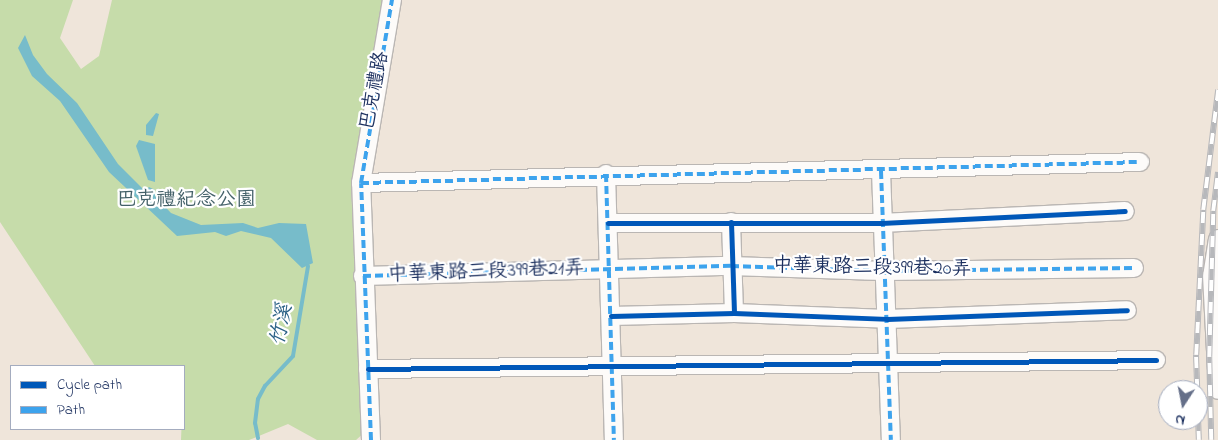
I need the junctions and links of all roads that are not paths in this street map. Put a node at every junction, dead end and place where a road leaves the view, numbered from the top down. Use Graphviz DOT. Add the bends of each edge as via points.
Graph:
graph roads {
  1 [pos="392,0"];
  2 [pos="1140,162"];
  3 [pos="881,171"];
  4 [pos="606,174"];
  5 [pos="361,183"];
  6 [pos="1125,212"];
  7 [pos="731,222"];
  8 [pos="608,223"];
  9 [pos="881,223"];
  10 [pos="1218,239"];
  11 [pos="731,266"];
  12 [pos="609,268"];
  13 [pos="1134,268"];
  14 [pos="884,271"];
  15 [pos="1215,274"];
  16 [pos="363,276"];
  17 [pos="1127,310"];
  18 [pos="734,313"];
  19 [pos="611,316"];
  20 [pos="887,319"];
  21 [pos="1217,358"];
  22 [pos="1156,360"];
  23 [pos="611,364"];
  24 [pos="888,365"];
  25 [pos="368,369"];
  26 [pos="1218,390"];
  27 [pos="371,440"];
  28 [pos="614,440"];
  29 [pos="891,440"];
  1 -- 5 [label="street, 巴克禮路"];
  2 -- 3 [label="street"];
  3 -- 4 [label="street"];
  3 -- 9 [label="street"];
  4 -- 5 [label="street"];
  4 -- 8 [label="street"];
  5 -- 16 [label="street, 巴克禮路"];
  6 -- 9 [label="street"];
  7 -- 8 [label="street"];
  7 -- 9 [label="street"];
  7 -- 11 [label="street"];
  8 -- 12 [label="street"];
  9 -- 14 [label="street"];
  10 -- 15 [label="street"];
  11 -- 12 [label="street, 中華東路三段399巷20弄"];
  11 -- 14 [label="street, 中華東路三段399巷20弄"];
  11 -- 18 [label="street"];
  12 -- 16 [label="street, 中華東路三段399巷21弄"];
  12 -- 19 [label="street"];
  13 -- 14 [label="street, 中華東路三段399巷20弄"];
  14 -- 20 [label="street"];
  15 -- 21 [label="street"];
  16 -- 25 [label="street, 巴克禮路"];
  17 -- 20 [label="street"];
  18 -- 19 [label="street"];
  18 -- 20 [label="street"];
  19 -- 23 [label="street"];
  20 -- 24 [label="street"];
  21 -- 26 [label="street"];
  22 -- 24 [label="street"];
  23 -- 24 [label="street"];
  23 -- 25 [label="street"];
  23 -- 28 [label="street"];
  24 -- 29 [label="street"];
  25 -- 27 [label="street, 巴克禮路"];
}
